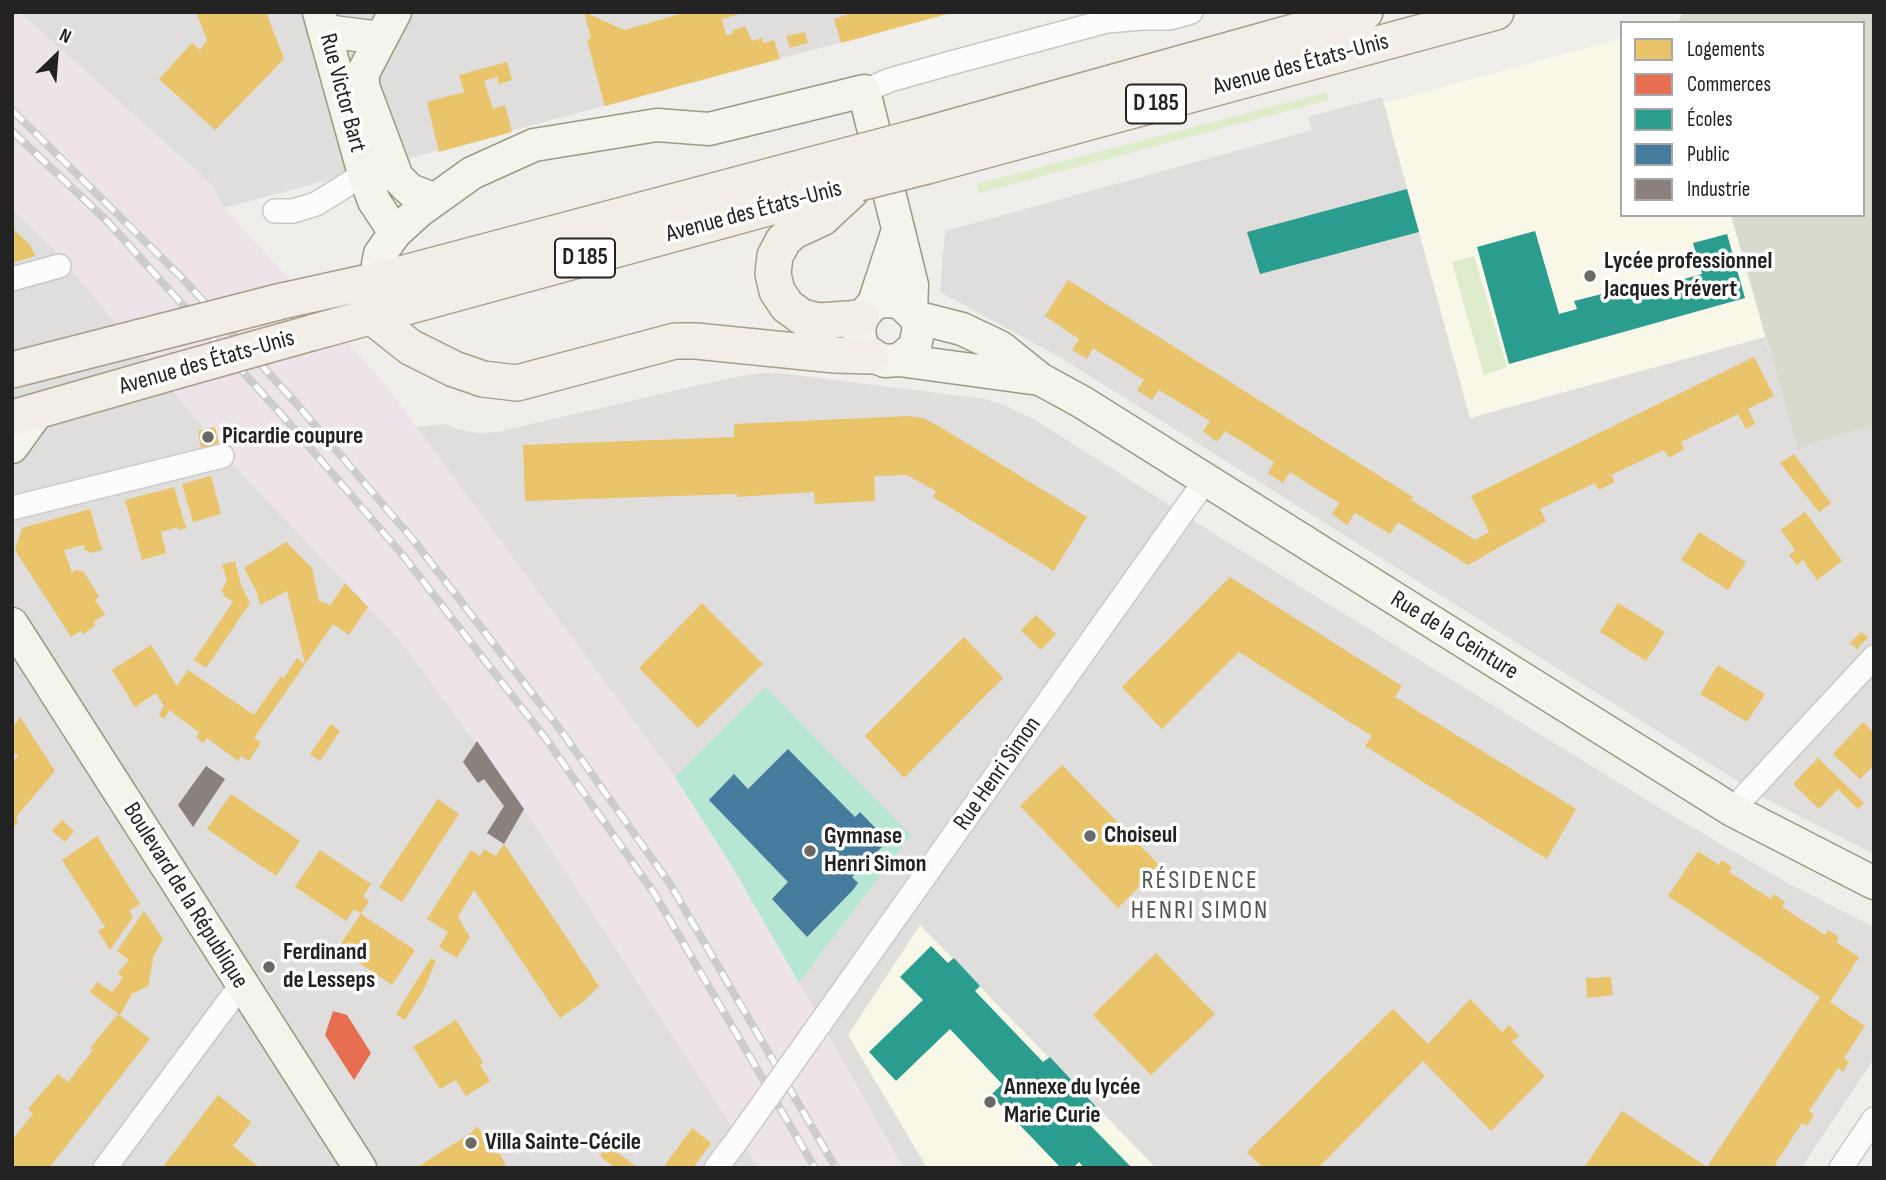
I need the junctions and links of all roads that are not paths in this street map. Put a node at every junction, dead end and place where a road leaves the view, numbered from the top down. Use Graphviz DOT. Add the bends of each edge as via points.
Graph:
graph roads {
  1 [pos="1191,12"];
  2 [pos="1365,12"];
  3 [pos="1496,12"];
  4 [pos="322,21"];
  5 [pos="388,25"];
  6 [pos="864,91"];
  7 [pos="922,151"];
  8 [pos="854,169"];
  9 [pos="378,170"];
  10 [pos="433,199"];
  11 [pos="275,211"];
  12 [pos="898,230"];
  13 [pos="395,233"];
  14 [pos="59,267"];
  15 [pos="12,279"];
  16 [pos="382,279"];
  17 [pos="868,311"];
  18 [pos="913,314"];
  19 [pos="371,316"];
  20 [pos="885,358"];
  21 [pos="12,370"];
  22 [pos="1040,379"];
  23 [pos="25,414"];
  24 [pos="12,447"];
  25 [pos="222,456"];
  26 [pos="1205,481"];
  27 [pos="12,508"];
  28 [pos="12,624"];
  29 [pos="1874,657"];
  30 [pos="1732,810"];
  31 [pos="1874,883"];
  32 [pos="241,985"];
  33 [pos="1874,1119"];
  34 [pos="106,1168"];
  35 [pos="359,1168"];
  36 [pos="716,1168"];
  37 [pos="1841,1168"];
  1 -- 6 [label="street" via="1107,22"];
  2 -- 7 [label="main road, Avenue des États-Unis / D 185"];
  3 -- 7 [label="main road, Avenue des États-Unis / D 185"];
  4 -- 5 [label="street"];
  4 -- 9 [label="street, Rue Victor Bart"];
  5 -- 9 [label="street, Rue Victor Bart" via="363,73"];
  6 -- 10 [label="street" via="709,129 657,125 534,145 472,173"];
  6 -- 12 [label="street"];
  7 -- 8 [label="main road, Avenue des États-Unis / D 185, bridge"];
  8 -- 16 [label="main road, Avenue des États-Unis / D 185"];
  8 -- 17 [label="main road" via="822,218 792,232 775,256 773,275 787,306 802,317 828,321"];
  8 -- 19 [label="main road, Avenue des États-Unis / D 185"];
  9 -- 10 [label="street"];
  9 -- 11 [label="street" via="316,204"];
  9 -- 13 [label="street" via="374,201"];
  10 -- 13 [label="street"];
  12 -- 17 [label="street"];
  12 -- 18 [label="street" via="912,285"];
  13 -- 16 [label="street" via="380,254"];
  14 -- 15 [label="street"];
  16 -- 21 [label="main road, Avenue des États-Unis / D 185, bridge"];
  17 -- 18 [label="street, Rue de la Ceinture" via="889,301 901,303"];
  17 -- 20 [label="street" via="859,332 862,346"];
  18 -- 20 [label="street" via="919,326 915,347"];
  18 -- 22 [label="street, Rue de la Ceinture" via="1000,347"];
  19 -- 20 [label="main road" via="410,347 454,369 517,383 675,341"];
  19 -- 23 [label="main road, Avenue des États-Unis / D 185, bridge"];
  20 -- 22 [label="street, Rue de la Ceinture"];
  22 -- 26 [label="street, Rue de la Ceinture"];
  23 -- 24 [label="street"];
  25 -- 27 [label="street"];
  26 -- 30 [label="street, Rue de la Ceinture"];
  26 -- 36 [label="street, Rue Henri Simon, bridge"];
  28 -- 32 [label="street, Boulevard de la République"];
  29 -- 30 [label="street"];
  30 -- 31 [label="street, Rue de la Ceinture"];
  32 -- 34 [label="street"];
  32 -- 35 [label="street, Boulevard de la République"];
  33 -- 37 [label="street"];
}
